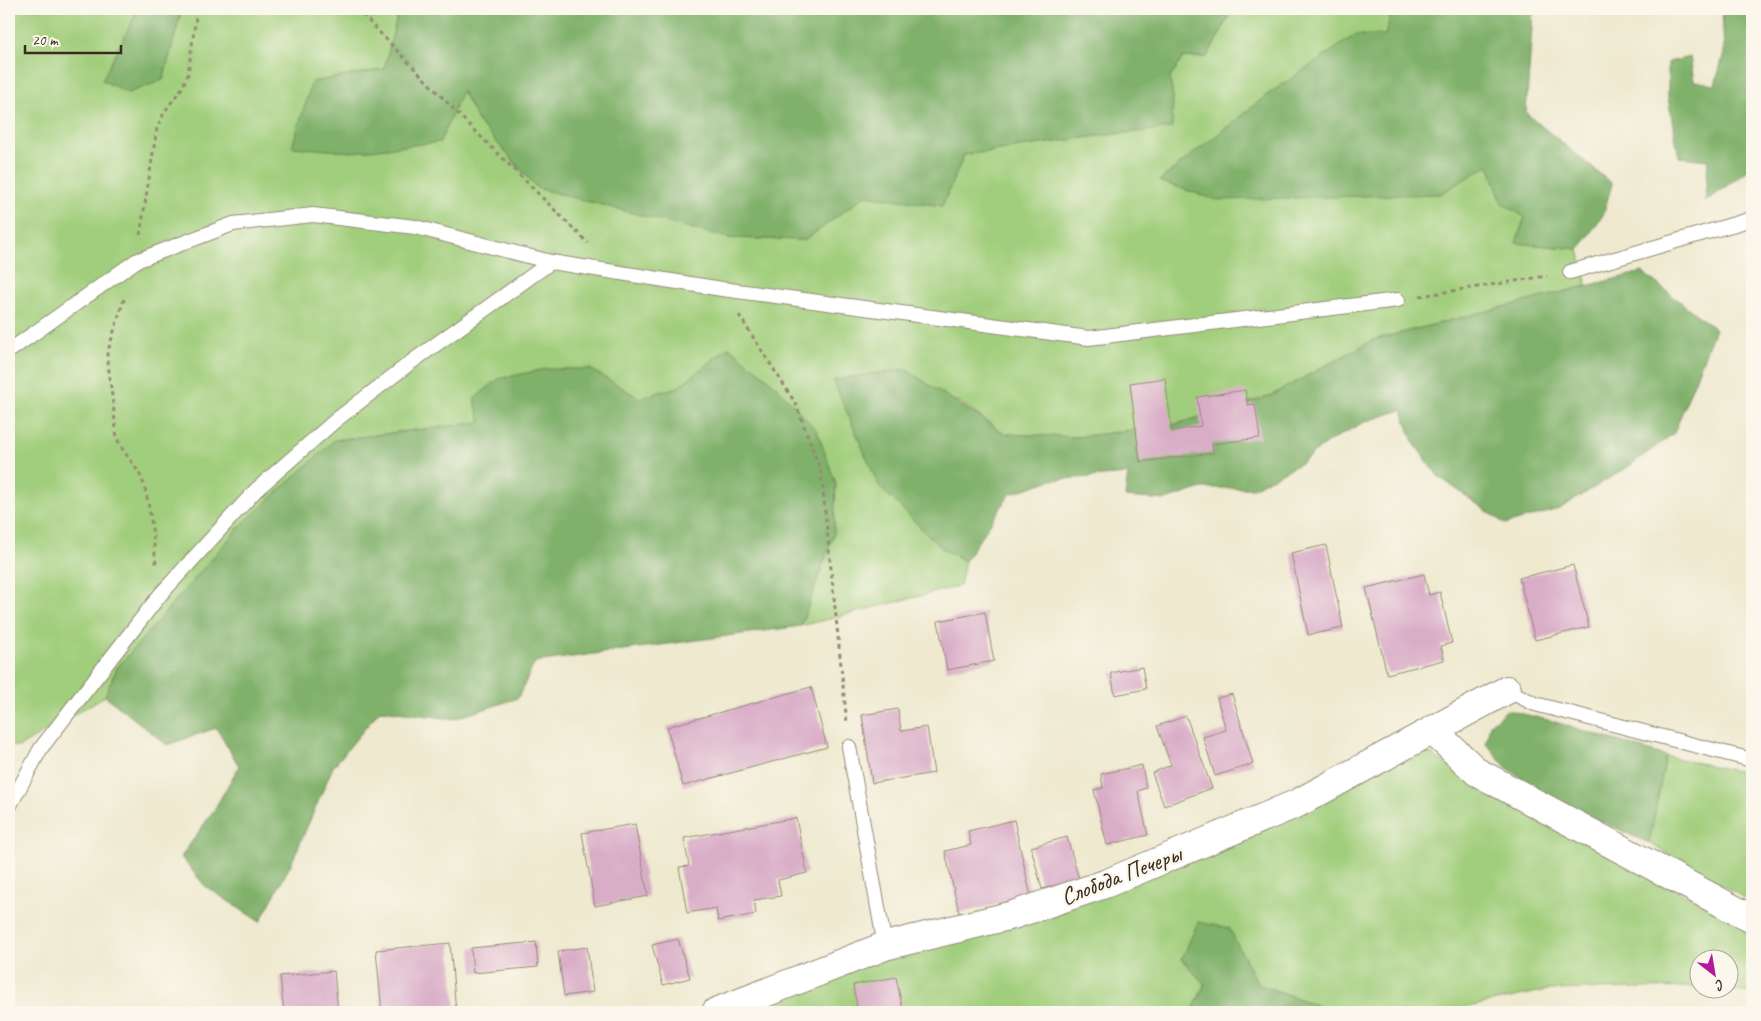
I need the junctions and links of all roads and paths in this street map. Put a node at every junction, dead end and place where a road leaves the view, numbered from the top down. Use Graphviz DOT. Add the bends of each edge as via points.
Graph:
graph roads {
  1 [pos="197,9"];
  2 [pos="357,9"];
  3 [pos="1752,219"];
  4 [pos="136,261"];
  5 [pos="551,262"];
  6 [pos="618,272"];
  7 [pos="1570,272"];
  8 [pos="722,288"];
  9 [pos="1398,300"];
  10 [pos="9,351"];
  11 [pos="160,595"];
  12 [pos="1507,690"];
  13 [pos="1432,730"];
  14 [pos="849,747"];
  15 [pos="1752,760"];
  16 [pos="9,807"];
  17 [pos="1752,919"];
  18 [pos="885,946"];
  19 [pos="716,1012"];
  1 -- 4 [label="path" via="188,74 157,128"];
  2 -- 6 [label="path"];
  3 -- 7 [label="lane"];
  4 -- 5 [label="lane" via="233,224 313,215 415,227"];
  4 -- 10 [label="lane"];
  4 -- 11 [label="path" via="107,354 117,438 142,480 151,520"];
  5 -- 6 [label="lane"];
  5 -- 11 [label="lane" via="336,420 256,490"];
  6 -- 8 [label="lane"];
  7 -- 9 [label="path"];
  8 -- 9 [label="lane" via="1090,338"];
  8 -- 14 [label="path" via="796,404 821,472"];
  11 -- 16 [label="lane" via="41,748"];
  12 -- 13 [label="street, Слобода Печеры"];
  12 -- 15 [label="lane" via="1535,704"];
  13 -- 17 [label="street" via="1477,772"];
  13 -- 18 [label="street, Слобода Печеры" via="1298,803 1105,884 1014,915"];
  14 -- 18 [label="lane"];
  18 -- 19 [label="street, Слобода Печеры"];
}
